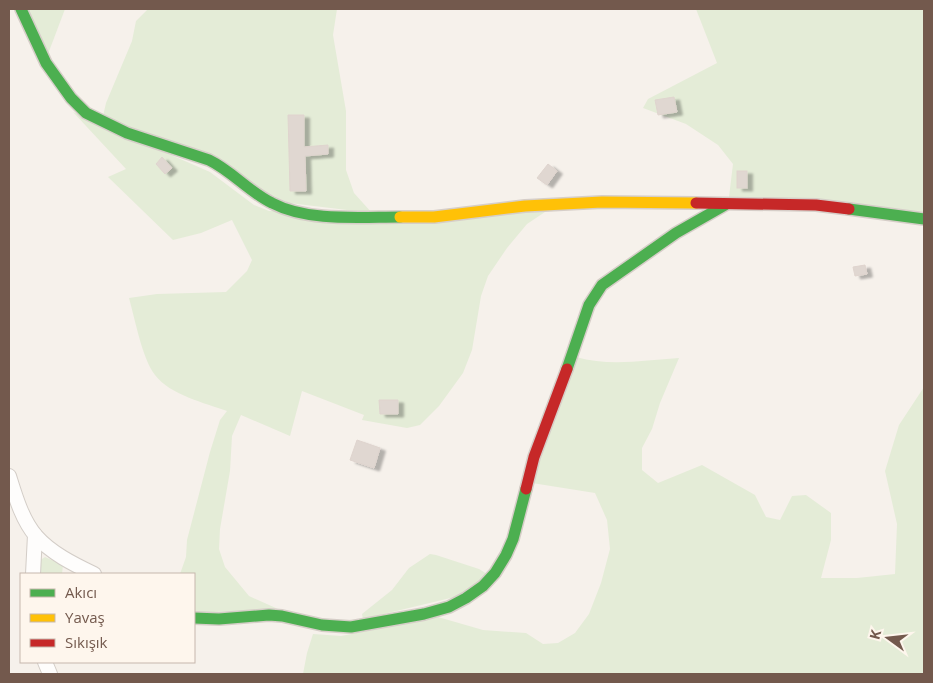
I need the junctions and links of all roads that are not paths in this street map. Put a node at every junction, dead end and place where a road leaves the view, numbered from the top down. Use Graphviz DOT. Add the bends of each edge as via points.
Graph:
graph roads {
  1 [pos="21,9"];
  2 [pos="725,205"];
  3 [pos="924,219"];
  4 [pos="9,476"];
  5 [pos="35,535"];
  6 [pos="33,573"];
  7 [pos="92,573"];
  8 [pos="195,618"];
  1 -- 2 [label="street" via="46,64 86,113 127,133 209,160 259,196 292,211 333,217 400,218 571,203"];
  2 -- 3 [label="street" via="816,205"];
  2 -- 8 [label="street" via="676,233 595,293 534,457 513,539 495,573 483,586 449,607 352,627 269,615"];
  4 -- 5 [label="street"];
  5 -- 6 [label="street"];
  5 -- 7 [label="street" via="49,548"];
}
